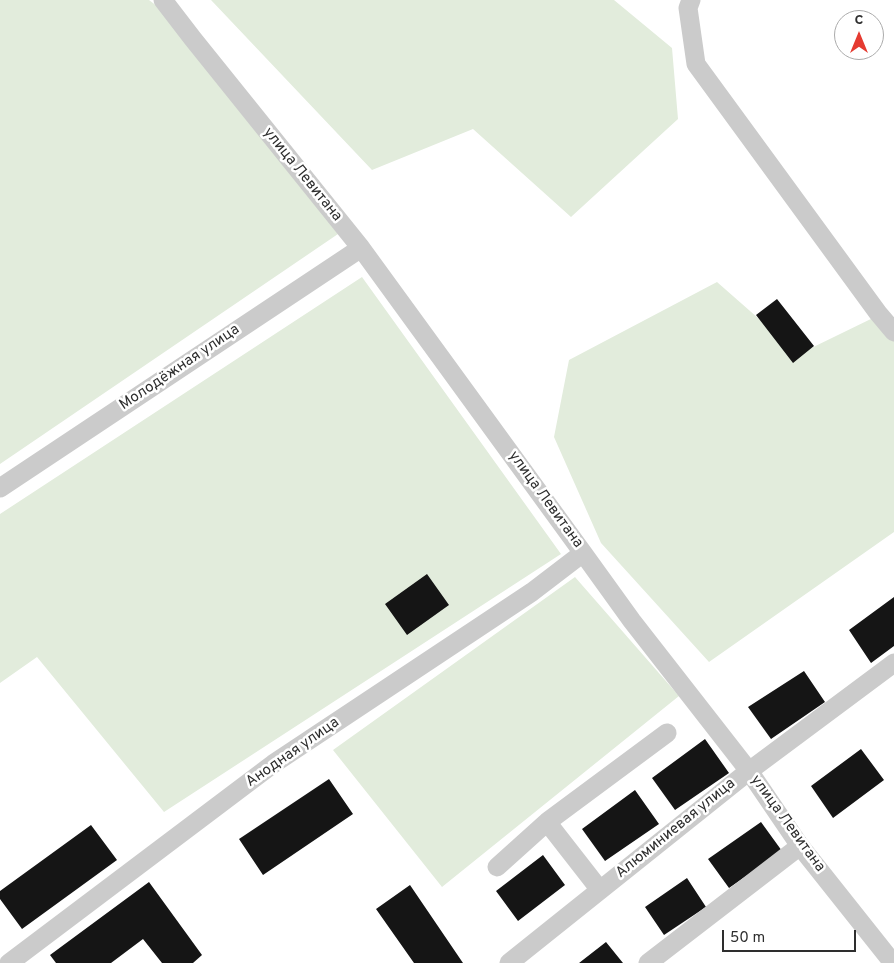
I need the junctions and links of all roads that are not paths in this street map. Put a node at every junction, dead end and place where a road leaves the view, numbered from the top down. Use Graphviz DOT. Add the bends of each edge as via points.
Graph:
graph roads {
  1 [pos="163,0"];
  2 [pos="691,0"];
  3 [pos="361,248"];
  4 [pos="894,332"];
  5 [pos="0,488"];
  6 [pos="583,552"];
  7 [pos="894,663"];
  8 [pos="667,733"];
  9 [pos="749,771"];
  10 [pos="547,822"];
  11 [pos="800,846"];
  12 [pos="497,866"];
  13 [pos="600,890"];
  14 [pos="9,963"];
  15 [pos="509,963"];
  16 [pos="648,963"];
  17 [pos="893,963"];
  1 -- 3 [label="street, улица Левитана"];
  2 -- 4 [label="street" via="688,8 696,64"];
  3 -- 5 [label="street, Молодёжная улица"];
  3 -- 6 [label="street, улица Левитана"];
  6 -- 9 [label="street, улица Левитана" via="632,622"];
  6 -- 14 [label="street, Анодная улица" via="532,592 273,764"];
  7 -- 9 [label="street, Алюминиевая улица"];
  8 -- 10 [label="street"];
  9 -- 11 [label="street, улица Левитана"];
  9 -- 13 [label="street, Алюминиевая улица"];
  10 -- 12 [label="street"];
  10 -- 13 [label="street"];
  11 -- 16 [label="street"];
  11 -- 17 [label="street, улица Левитана"];
  13 -- 15 [label="street, Алюминиевая улица"];
}
